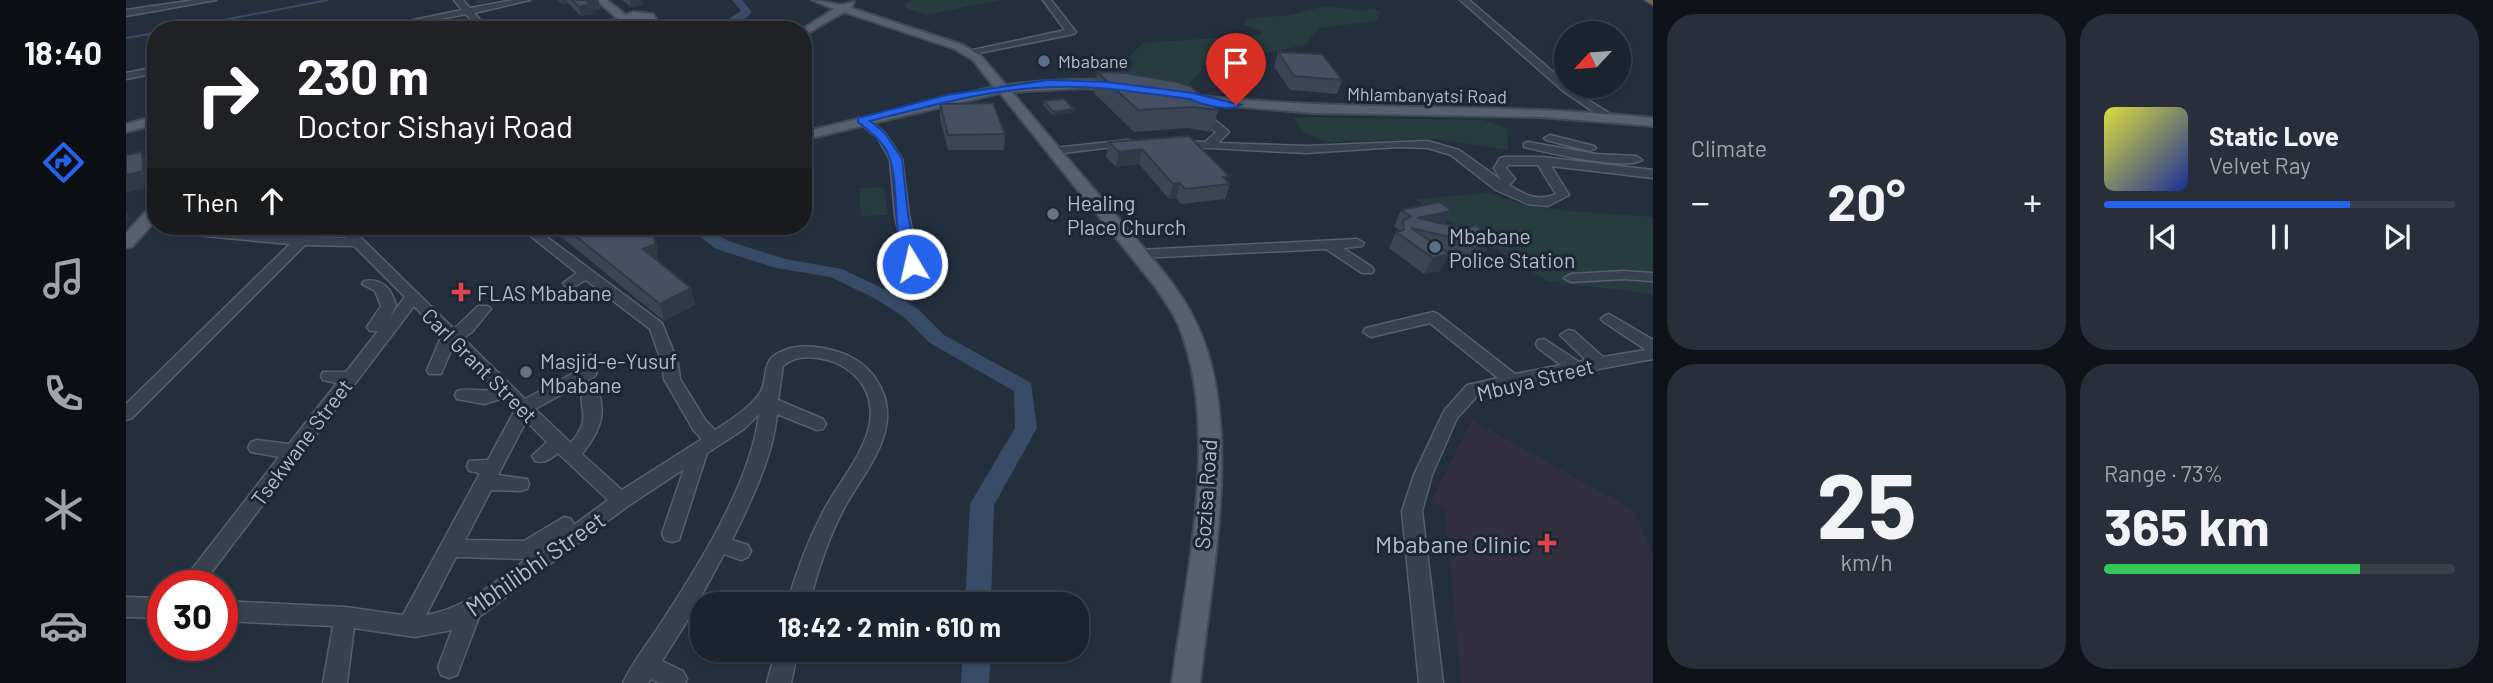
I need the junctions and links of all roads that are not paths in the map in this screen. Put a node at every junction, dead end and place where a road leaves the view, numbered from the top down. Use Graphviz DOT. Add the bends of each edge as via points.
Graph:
graph roads {
  1 [pos="186,0"];
  2 [pos="458,0"];
  3 [pos="526,0"];
  4 [pos="601,0"];
  5 [pos="817,0"];
  6 [pos="1047,0"];
  7 [pos="1464,0"];
  8 [pos="208,1"];
  9 [pos="848,5"];
  10 [pos="613,10"];
  11 [pos="470,11"];
  12 [pos="126,13"];
  13 [pos="417,21"];
  14 [pos="478,21"];
  15 [pos="626,21"];
  16 [pos="642,21"];
  17 [pos="824,21"];
  18 [pos="812,25"];
  19 [pos="812,26"];
  20 [pos="972,52"];
  21 [pos="147,72"];
  22 [pos="126,76"];
  23 [pos="1554,78"];
  24 [pos="1008,91"];
  25 [pos="1136,91"];
  26 [pos="1573,98"];
  27 [pos="1580,98"];
  28 [pos="1192,100"];
  29 [pos="1586,116"];
  30 [pos="1608,117"];
  31 [pos="864,122"];
  32 [pos="1653,122"];
  33 [pos="147,124"];
  34 [pos="126,128"];
  35 [pos="812,136"];
  36 [pos="1550,138"];
  37 [pos="1139,142"];
  38 [pos="1161,144"];
  39 [pos="1209,145"];
  40 [pos="1528,145"];
  41 [pos="1052,148"];
  42 [pos="1636,160"];
  43 [pos="1542,162"];
  44 [pos="1653,164"];
  45 [pos="1653,174"];
  46 [pos="1500,187"];
  47 [pos="147,220"];
  48 [pos="236,235"];
  49 [pos="350,235"];
  50 [pos="536,235"];
  51 [pos="301,241"];
  52 [pos="357,242"];
  53 [pos="126,243"];
  54 [pos="1357,243"];
  55 [pos="1330,245"];
  56 [pos="1139,254"];
  57 [pos="912,264"];
  58 [pos="1367,270"];
  59 [pos="588,274"];
  60 [pos="1653,277"];
  61 [pos="1571,278"];
  62 [pos="570,283"];
  63 [pos="369,284"];
  64 [pos="413,298"];
  65 [pos="483,309"];
  66 [pos="1609,319"];
  67 [pos="387,330"];
  68 [pos="1371,332"];
  69 [pos="1569,335"];
  70 [pos="451,336"];
  71 [pos="1544,344"];
  72 [pos="1653,347"];
  73 [pos="1653,354"];
  74 [pos="588,359"];
  75 [pos="1599,363"];
  76 [pos="1575,367"];
  77 [pos="435,370"];
  78 [pos="329,376"];
  79 [pos="349,378"];
  80 [pos="1512,380"];
  81 [pos="507,391"];
  82 [pos="590,392"];
  83 [pos="463,395"];
  84 [pos="770,399"];
  85 [pos="524,409"];
  86 [pos="126,414"];
  87 [pos="738,424"];
  88 [pos="817,425"];
  89 [pos="764,438"];
  90 [pos="706,445"];
  91 [pos="257,447"];
  92 [pos="565,449"];
  93 [pos="294,452"];
  94 [pos="541,456"];
  95 [pos="485,472"];
  96 [pos="520,484"];
  97 [pos="621,501"];
  98 [pos="564,525"];
  99 [pos="672,534"];
  100 [pos="718,544"];
  101 [pos="451,548"];
  102 [pos="741,551"];
  103 [pos="200,570"];
  104 [pos="699,592"];
  105 [pos="802,592"];
  106 [pos="126,607"];
  107 [pos="147,608"];
  108 [pos="471,610"];
  109 [pos="690,611"];
  110 [pos="238,612"];
  111 [pos="345,617"];
  112 [pos="409,626"];
  113 [pos="784,662"];
  114 [pos="449,667"];
  115 [pos="640,674"];
  116 [pos="675,679"];
  117 [pos="335,683"];
  118 [pos="779,683"];
  119 [pos="1186,683"];
  120 [pos="1431,683"];
  1 -- 8 [label="street"];
  2 -- 11 [label="street"];
  3 -- 11 [label="street"];
  4 -- 10 [label="main road"];
  5 -- 9 [label="main road, Sozisa Road"];
  6 -- 20 [label="street" via="1071,32"];
  7 -- 23 [label="street"];
  8 -- 12 [label="street"];
  9 -- 17 [label="main road"];
  9 -- 17 [label="main road" via="848,13"];
  9 -- 18 [label="main road"];
  9 -- 20 [label="main road, Sozisa Road"];
  10 -- 15 [label="main road"];
  10 -- 16 [label="main road"];
  11 -- 13 [label="street"];
  11 -- 14 [label="street"];
  17 -- 19 [label="main road"];
  20 -- 24 [label="main road, Sozisa Road"];
  21 -- 22 [label="street"];
  24 -- 25 [label="main road"];
  24 -- 31 [label="main road" via="934,103"];
  24 -- 41 [label="main road, Sozisa Road"];
  26 -- 29 [label="street"];
  27 -- 30 [label="street"];
  28 -- 29 [label="main road, Mhlambanyatsi Road" via="1312,110"];
  28 -- 39 [label="street" via="1198,112 1223,132"];
  29 -- 30 [label="main road, Mhlambanyatsi Road"];
  30 -- 32 [label="main road, Mhlambanyatsi Road"];
  31 -- 35 [label="main road"];
  31 -- 57 [label="street" via="881,135 896,159"];
  33 -- 34 [label="main road"];
  36 -- 42 [label="street"];
  37 -- 41 [label="street"];
  38 -- 39 [label="street"];
  39 -- 46 [label="street" via="1325,149 1435,145 1463,156"];
  40 -- 42 [label="street" via="1596,158"];
  41 -- 56 [label="main road, Sozisa Road"];
  42 -- 44 [label="street"];
  43 -- 45 [label="street"];
  43 -- 46 [label="street" via="1504,161 1500,168 1509,180"];
  43 -- 46 [label="street" via="1563,190 1559,198 1531,199"];
  47 -- 53 [label="main road"];
  48 -- 51 [label="street"];
  49 -- 52 [label="street, Carl Grant Street"];
  50 -- 59 [label="street"];
  51 -- 52 [label="street"];
  51 -- 86 [label="street"];
  52 -- 64 [label="street, Carl Grant Street"];
  54 -- 55 [label="street"];
  55 -- 56 [label="street"];
  55 -- 58 [label="street"];
  56 -- 119 [label="main road, Sozisa Road" via="1188,325 1209,414 1210,475"];
  59 -- 62 [label="street"];
  59 -- 90 [label="street" via="657,327 672,379 701,426"];
  60 -- 61 [label="street"];
  63 -- 67 [label="street" via="384,290 389,306 373,329"];
  64 -- 67 [label="street, Tsekwane Street"];
  64 -- 70 [label="street, Carl Grant Street"];
  65 -- 70 [label="street" via="467,328"];
  66 -- 72 [label="street"];
  67 -- 79 [label="street, Tsekwane Street"];
  68 -- 80 [label="street" via="1433,317"];
  69 -- 75 [label="street"];
  70 -- 77 [label="street"];
  70 -- 81 [label="street, Carl Grant Street"];
  71 -- 76 [label="street"];
  73 -- 75 [label="street, Mbuya Street"];
  74 -- 85 [label="street" via="589,372"];
  75 -- 76 [label="street, Mbuya Street"];
  76 -- 80 [label="street, Mbuya Street"];
  78 -- 79 [label="street"];
  79 -- 93 [label="street, Tsekwane Street"];
  80 -- 120 [label="street, Mbuya Street" via="1473,389 1450,415 1412,511"];
  81 -- 83 [label="street" via="484,398"];
  81 -- 85 [label="street, Carl Grant Street"];
  82 -- 92 [label="street" via="593,429"];
  84 -- 87 [label="street, Mbhilibhi Street"];
  84 -- 88 [label="street"];
  84 -- 89 [label="street"];
  84 -- 105 [label="street" via="779,359 808,351 856,365 871,382 877,398 879,421 873,442 823,531"];
  85 -- 92 [label="street, Carl Grant Street"];
  85 -- 95 [label="street"];
  87 -- 89 [label="street"];
  87 -- 90 [label="street, Mbhilibhi Street"];
  89 -- 100 [label="street"];
  90 -- 97 [label="street, Mbhilibhi Street"];
  90 -- 99 [label="street"];
  91 -- 93 [label="street"];
  92 -- 94 [label="street"];
  92 -- 97 [label="street, Carl Grant Street"];
  93 -- 103 [label="street, Tsekwane Street" via="232,521"];
  95 -- 96 [label="street"];
  95 -- 101 [label="street"];
  97 -- 108 [label="street, Mbhilibhi Street"];
  98 -- 101 [label="street" via="527,550"];
  100 -- 102 [label="street"];
  100 -- 104 [label="street"];
  101 -- 112 [label="street"];
  106 -- 107 [label="street"];
  108 -- 112 [label="street, Mbhilibhi Street" via="452,621"];
  108 -- 114 [label="street"];
  109 -- 115 [label="street"];
  110 -- 111 [label="street, Mbhilibhi Street"];
  111 -- 112 [label="street, Mbhilibhi Street"];
  111 -- 117 [label="street"];
  113 -- 118 [label="street"];
  115 -- 116 [label="street"];
}
